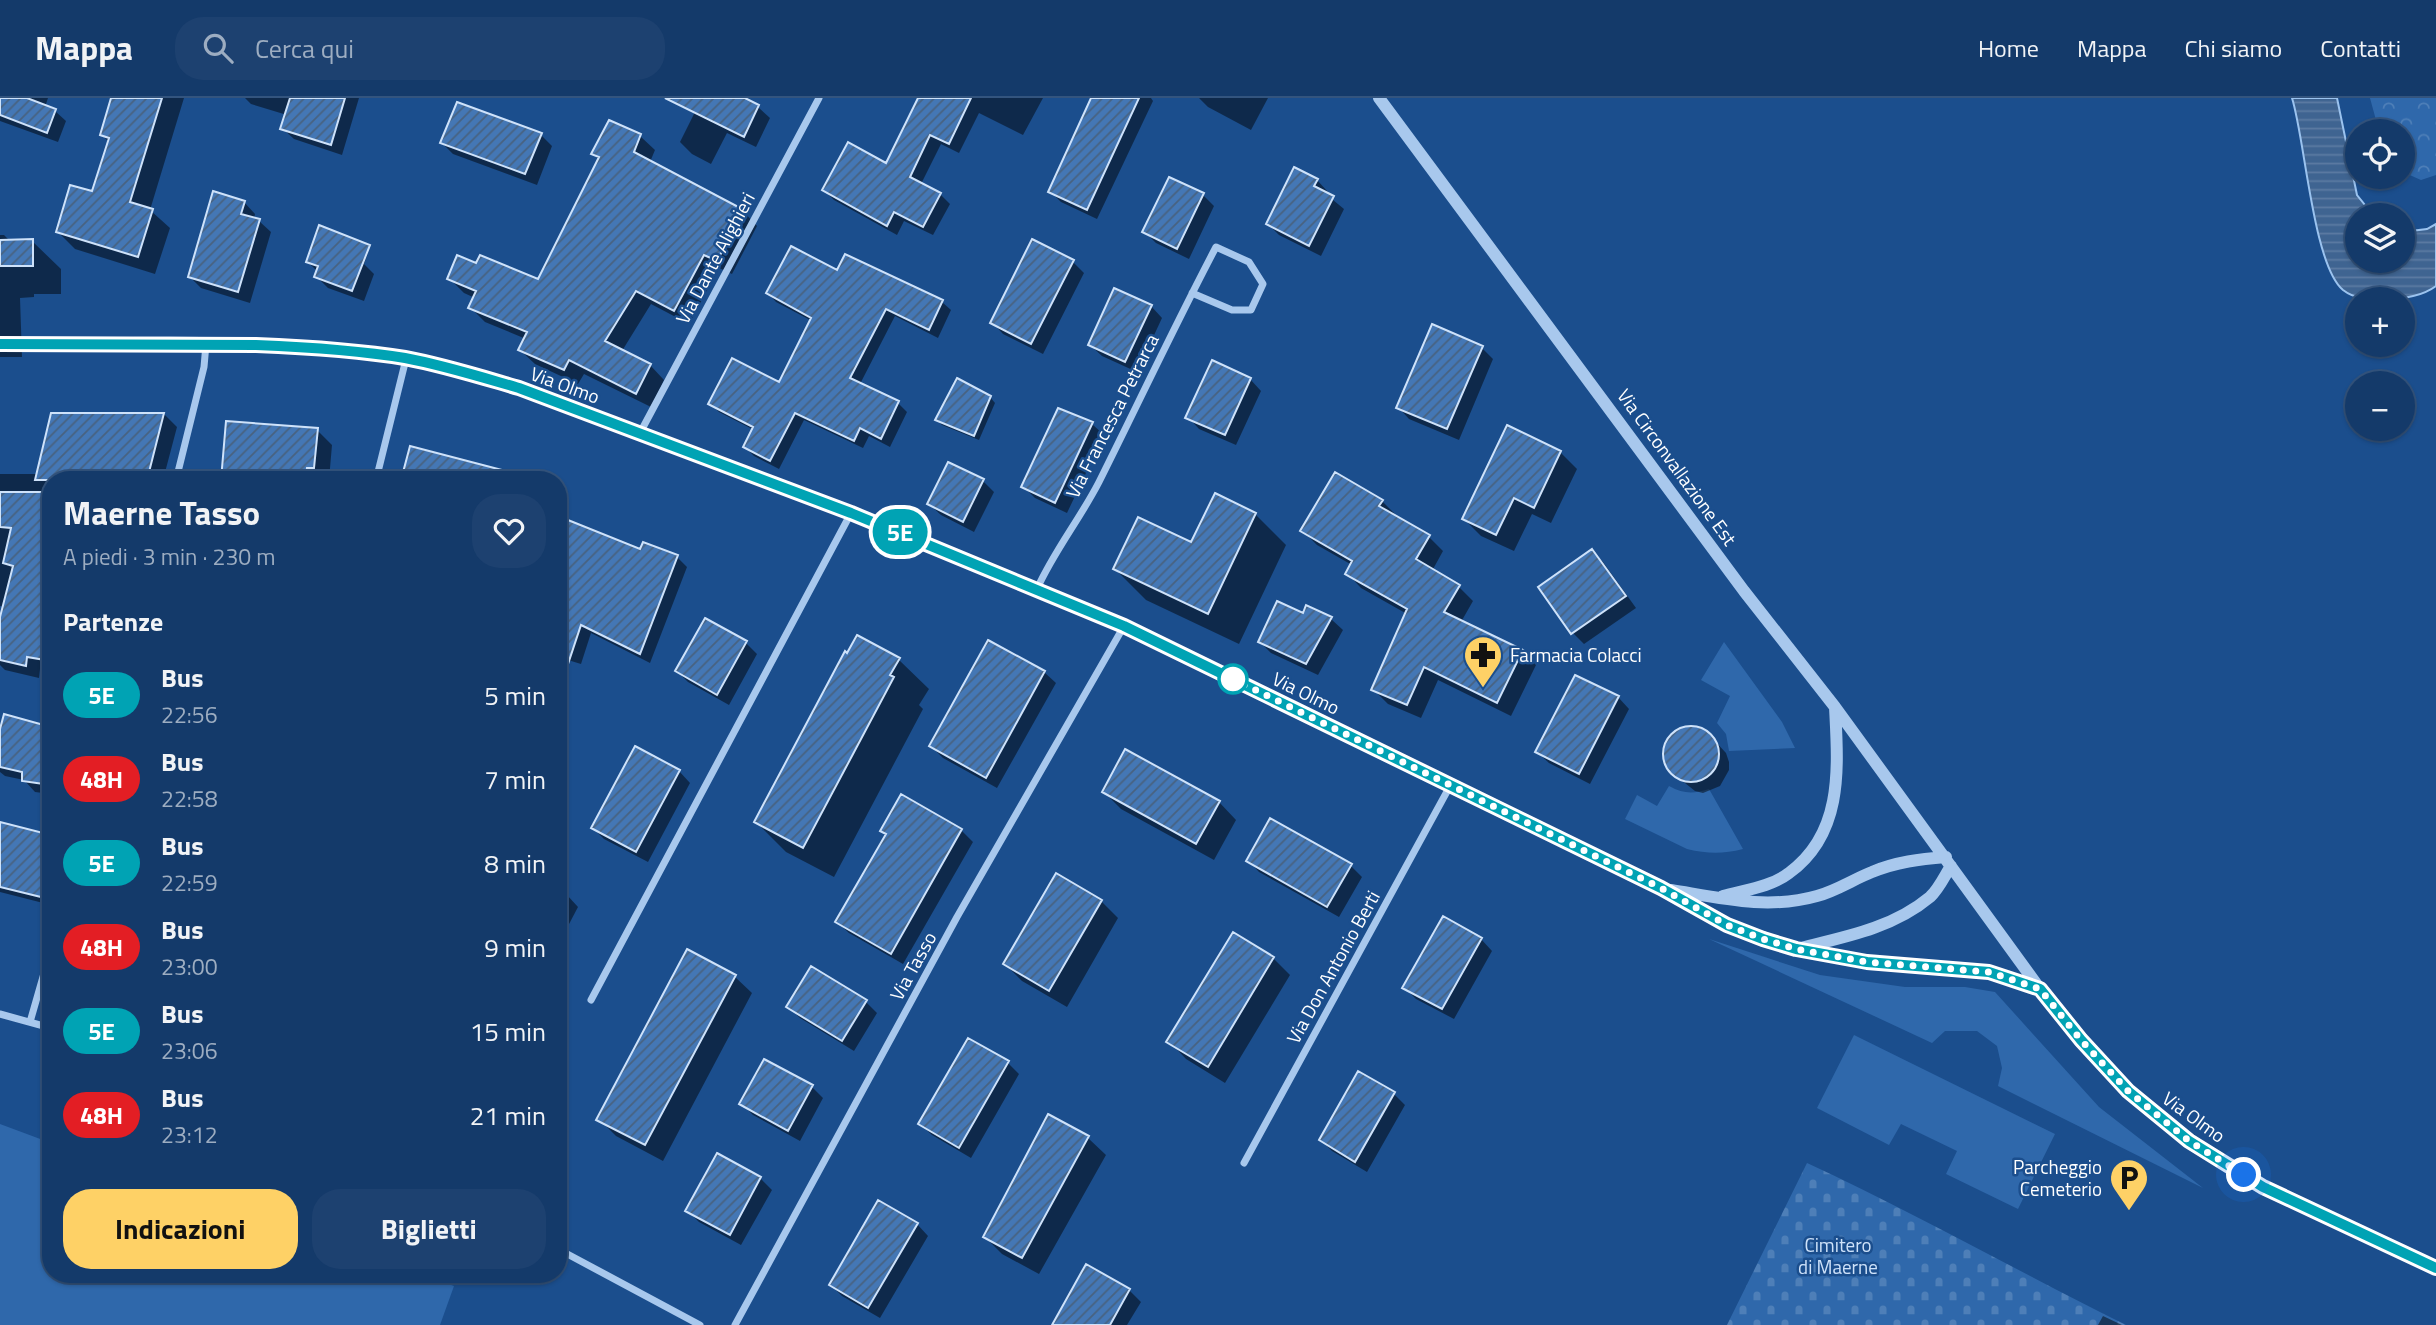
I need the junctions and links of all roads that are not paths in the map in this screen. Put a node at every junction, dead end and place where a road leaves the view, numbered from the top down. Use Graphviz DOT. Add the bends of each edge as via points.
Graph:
graph roads {
  1 [pos="820,98"];
  2 [pos="1379,98"];
  3 [pos="1192,293"];
  4 [pos="0,344"];
  5 [pos="206,344"];
  6 [pos="407,359"];
  7 [pos="640,433"];
  8 [pos="178,471"];
  9 [pos="378,471"];
  10 [pos="851,513"];
  11 [pos="1037,589"];
  12 [pos="1124,626"];
  13 [pos="1835,707"];
  14 [pos="1450,786"];
  15 [pos="1949,861"];
  16 [pos="1661,888"];
  17 [pos="1716,897"];
  18 [pos="1796,949"];
  19 [pos="42,980"];
  20 [pos="2040,989"];
  21 [pos="591,1000"];
  22 [pos="0,1014"];
  23 [pos="30,1022"];
  24 [pos="42,1025"];
  25 [pos="1244,1163"];
  26 [pos="567,1254"];
  27 [pos="2436,1268"];
  28 [pos="701,1325"];
  29 [pos="735,1325"];
  1 -- 7 [label="street, Via Dante Alighieri"];
  2 -- 13 [label="street, Via Circonvallazione Est"];
  3 -- 3 [label="street, Via Francesca Petrarca" via="1232,310 1251,310 1263,285 1249,262 1216,247"];
  3 -- 11 [label="street, Via Francesca Petrarca" via="1097,486"];
  4 -- 5 [label="street, Via Olmo"];
  5 -- 6 [label="street, Via Olmo" via="298,346"];
  5 -- 8 [label="street"];
  6 -- 7 [label="street, Via Olmo" via="519,388"];
  6 -- 9 [label="street"];
  7 -- 10 [label="street, Via Olmo"];
  10 -- 11 [label="street, Via Olmo"];
  10 -- 21 [label="street"];
  11 -- 12 [label="street, Via Olmo"];
  12 -- 14 [label="street, Via Olmo"];
  12 -- 29 [label="street, Via Tasso" via="957,917"];
  13 -- 15 [label="street, Via Circonvallazione Est"];
  13 -- 17 [label="street, Via Olmo" via="1838,768 1827,824 1816,846 1789,873 1760,887"];
  14 -- 16 [label="street, Via Olmo"];
  14 -- 25 [label="street, Via Don Antonio Berti"];
  15 -- 17 [label="street, Via Olmo" via="1910,859 1818,896 1780,903"];
  15 -- 18 [label="street" via="1932,895 1902,915 1867,931"];
  15 -- 20 [label="street, Via Olmo"];
  16 -- 17 [label="street, Via Olmo"];
  16 -- 18 [label="street, Via Olmo" via="1727,925"];
  18 -- 20 [label="street, Via Olmo" via="1867,962 1989,972"];
  19 -- 23 [label="street"];
  20 -- 27 [label="street, Via Olmo" via="2128,1091 2189,1141 2263,1187"];
  22 -- 23 [label="street"];
  23 -- 24 [label="street"];
  26 -- 28 [label="street"];
}
